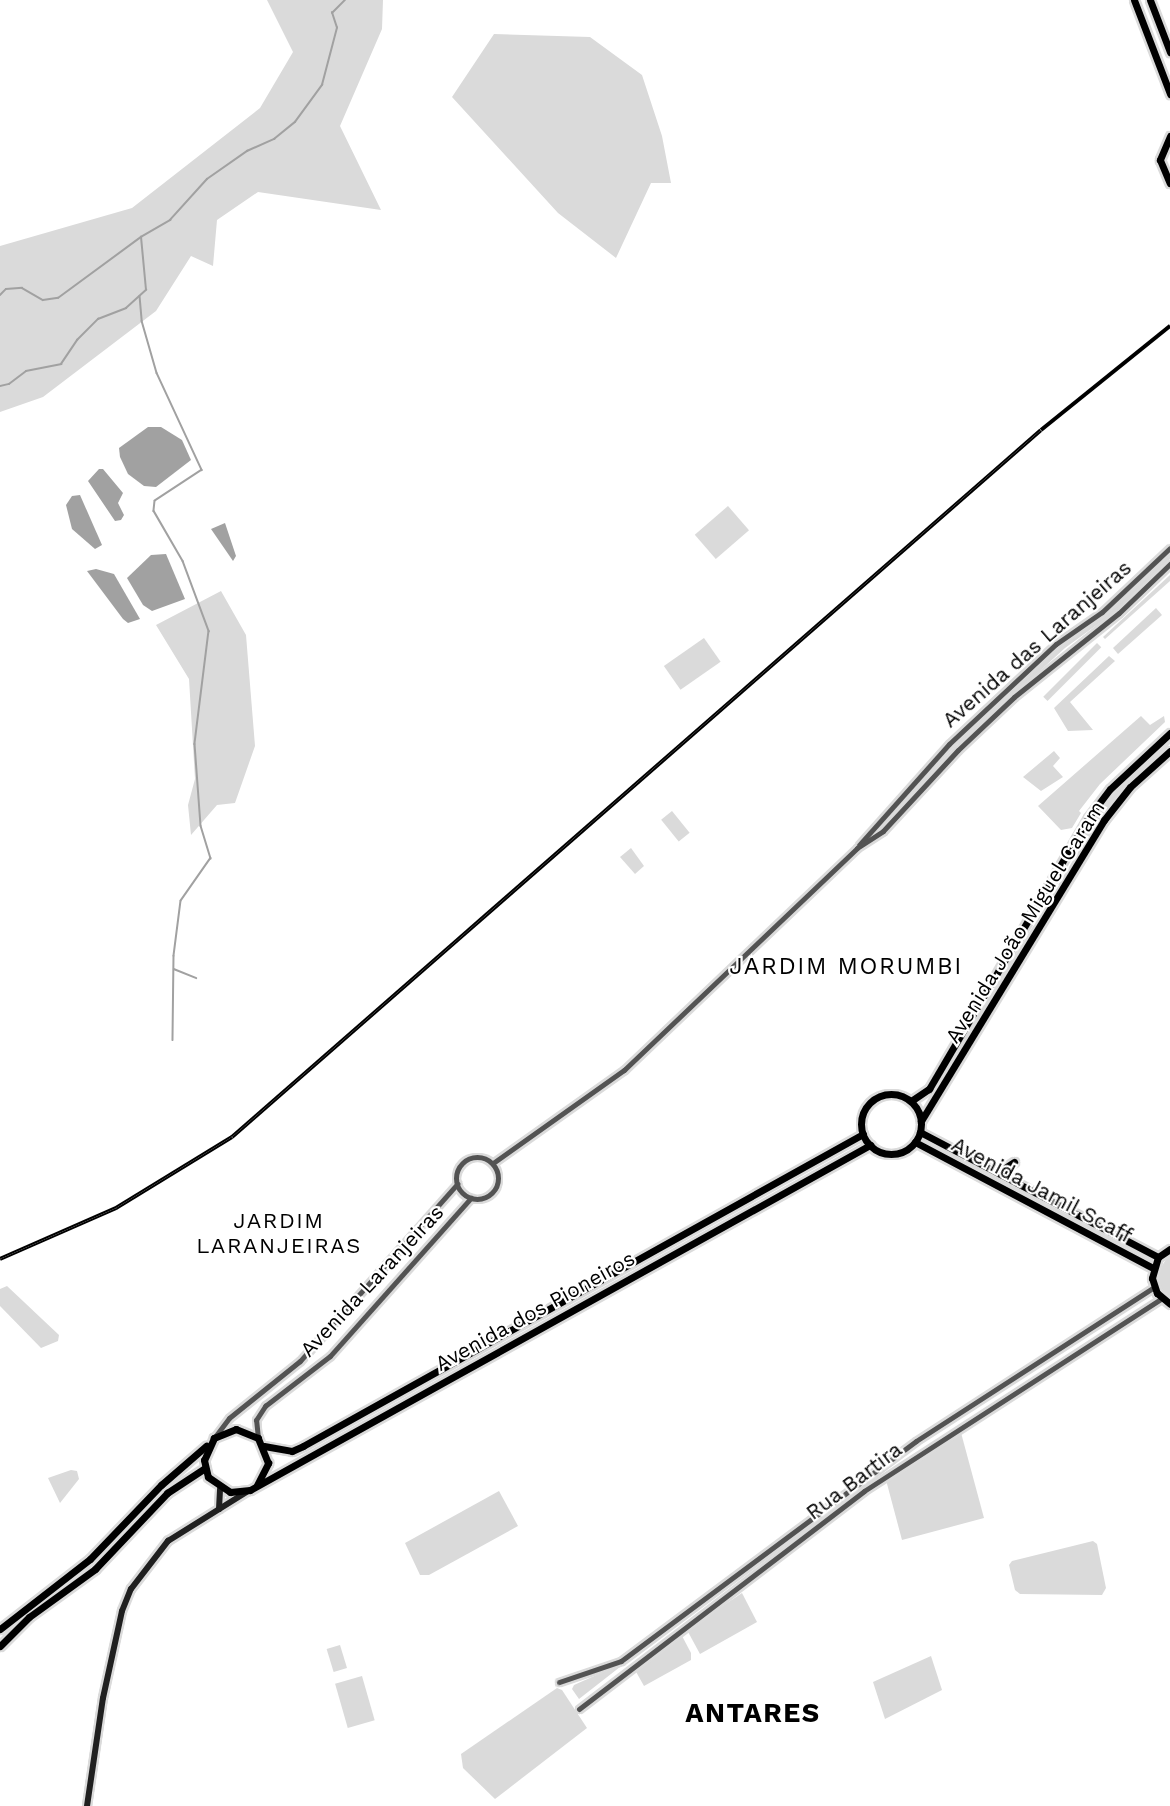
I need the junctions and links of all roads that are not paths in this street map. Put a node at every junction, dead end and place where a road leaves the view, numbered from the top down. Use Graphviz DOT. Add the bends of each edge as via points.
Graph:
graph roads {
  1 [pos="1134,0"];
  2 [pos="1150,0"];
  3 [pos="1170,52"];
  4 [pos="1170,94"];
  5 [pos="1170,130"];
  6 [pos="1168,138"];
  7 [pos="1170,183"];
  8 [pos="1170,548"];
  9 [pos="1170,564"];
  10 [pos="1170,732"];
  11 [pos="1170,751"];
  12 [pos="856,848"];
  13 [pos="911,1101"];
  14 [pos="921,1121"];
  15 [pos="920,1132"];
  16 [pos="862,1134"];
  17 [pos="915,1142"];
  18 [pos="870,1145"];
  19 [pos="1014,1162"];
  20 [pos="493,1163"];
  21 [pos="1008,1178"];
  22 [pos="457,1184"];
  23 [pos="471,1198"];
  24 [pos="1170,1249"];
  25 [pos="1158,1257"];
  26 [pos="1153,1268"];
  27 [pos="1154,1287"];
  28 [pos="1162,1298"];
  29 [pos="1170,1304"];
  30 [pos="214,1438"];
  31 [pos="258,1438"];
  32 [pos="208,1445"];
  33 [pos="264,1446"];
  34 [pos="205,1468"];
  35 [pos="253,1487"];
  36 [pos="220,1489"];
  37 [pos="219,1509"];
  38 [pos="0,1629"];
  39 [pos="0,1646"];
  40 [pos="559,1682"];
  41 [pos="579,1708"];
  42 [pos="87,1806"];
  1 -- 4 [label="main road"];
  2 -- 3 [label="main road"];
  5 -- 6 [label="main road"];
  6 -- 7 [label="main road" via="1160,160"];
  8 -- 12 [label="street, Avenida das Laranjeiras" via="1102,612 1056,644 948,744"];
  9 -- 12 [label="street, Avenida das Laranjeiras" via="1119,613 1014,697 883,831"];
  10 -- 13 [label="main road, Avenida João Miguel Caram" via="1110,789 1088,819 929,1089"];
  11 -- 14 [label="main road, Avenida João Miguel Caram" via="1130,787 1104,820"];
  12 -- 20 [label="street, Avenida das Laranjeiras" via="624,1070"];
  13 -- 14 [label="main road"];
  13 -- 16 [label="main road" via="892,1093 873,1100 862,1114"];
  14 -- 15 [label="main road"];
  15 -- 17 [label="main road"];
  15 -- 21 [label="main road, Avenida Jamil Scaff"];
  16 -- 18 [label="main road"];
  16 -- 33 [label="main road, Avenida dos Pioneiros" via="303,1446 292,1451"];
  17 -- 18 [label="main road" via="903,1152 891,1154"];
  17 -- 26 [label="main road, Avenida Jamil Scaff"];
  18 -- 35 [label="main road, Avenida dos Pioneiros"];
  19 -- 21 [label="main road" via="1005,1168"];
  20 -- 22 [label="street" via="478,1156 465,1160 457,1171"];
  20 -- 23 [label="street" via="498,1176 495,1189 485,1197"];
  21 -- 25 [label="main road, Avenida Jamil Scaff"];
  22 -- 23 [label="street"];
  22 -- 30 [label="street, Avenida Laranjeiras" via="300,1361 229,1418"];
  23 -- 31 [label="street, Avenida Laranjeiras" via="330,1356 265,1406 256,1420"];
  24 -- 25 [label="main road"];
  25 -- 26 [label="main road"];
  26 -- 27 [label="main road"];
  27 -- 28 [label="main road"];
  27 -- 40 [label="street, Rua Bartira" via="916,1441 621,1661"];
  28 -- 29 [label="main road"];
  28 -- 41 [label="street, Rua Bartira" via="864,1491"];
  30 -- 31 [label="main road" via="236,1429"];
  30 -- 32 [label="main road"];
  31 -- 33 [label="main road"];
  32 -- 34 [label="main road"];
  32 -- 38 [label="main road" via="161,1485 90,1559"];
  33 -- 35 [label="main road" via="268,1463"];
  34 -- 36 [label="main road"];
  34 -- 39 [label="main road" via="167,1493 95,1569 29,1617"];
  35 -- 36 [label="main road" via="240,1493"];
  35 -- 37 [label="main road, Avenida dos Pioneiros"];
  36 -- 37 [label="main road"];
  37 -- 42 [label="main road, Avenida dos Pioneiros" via="168,1541 131,1589 107,1678"];
}
